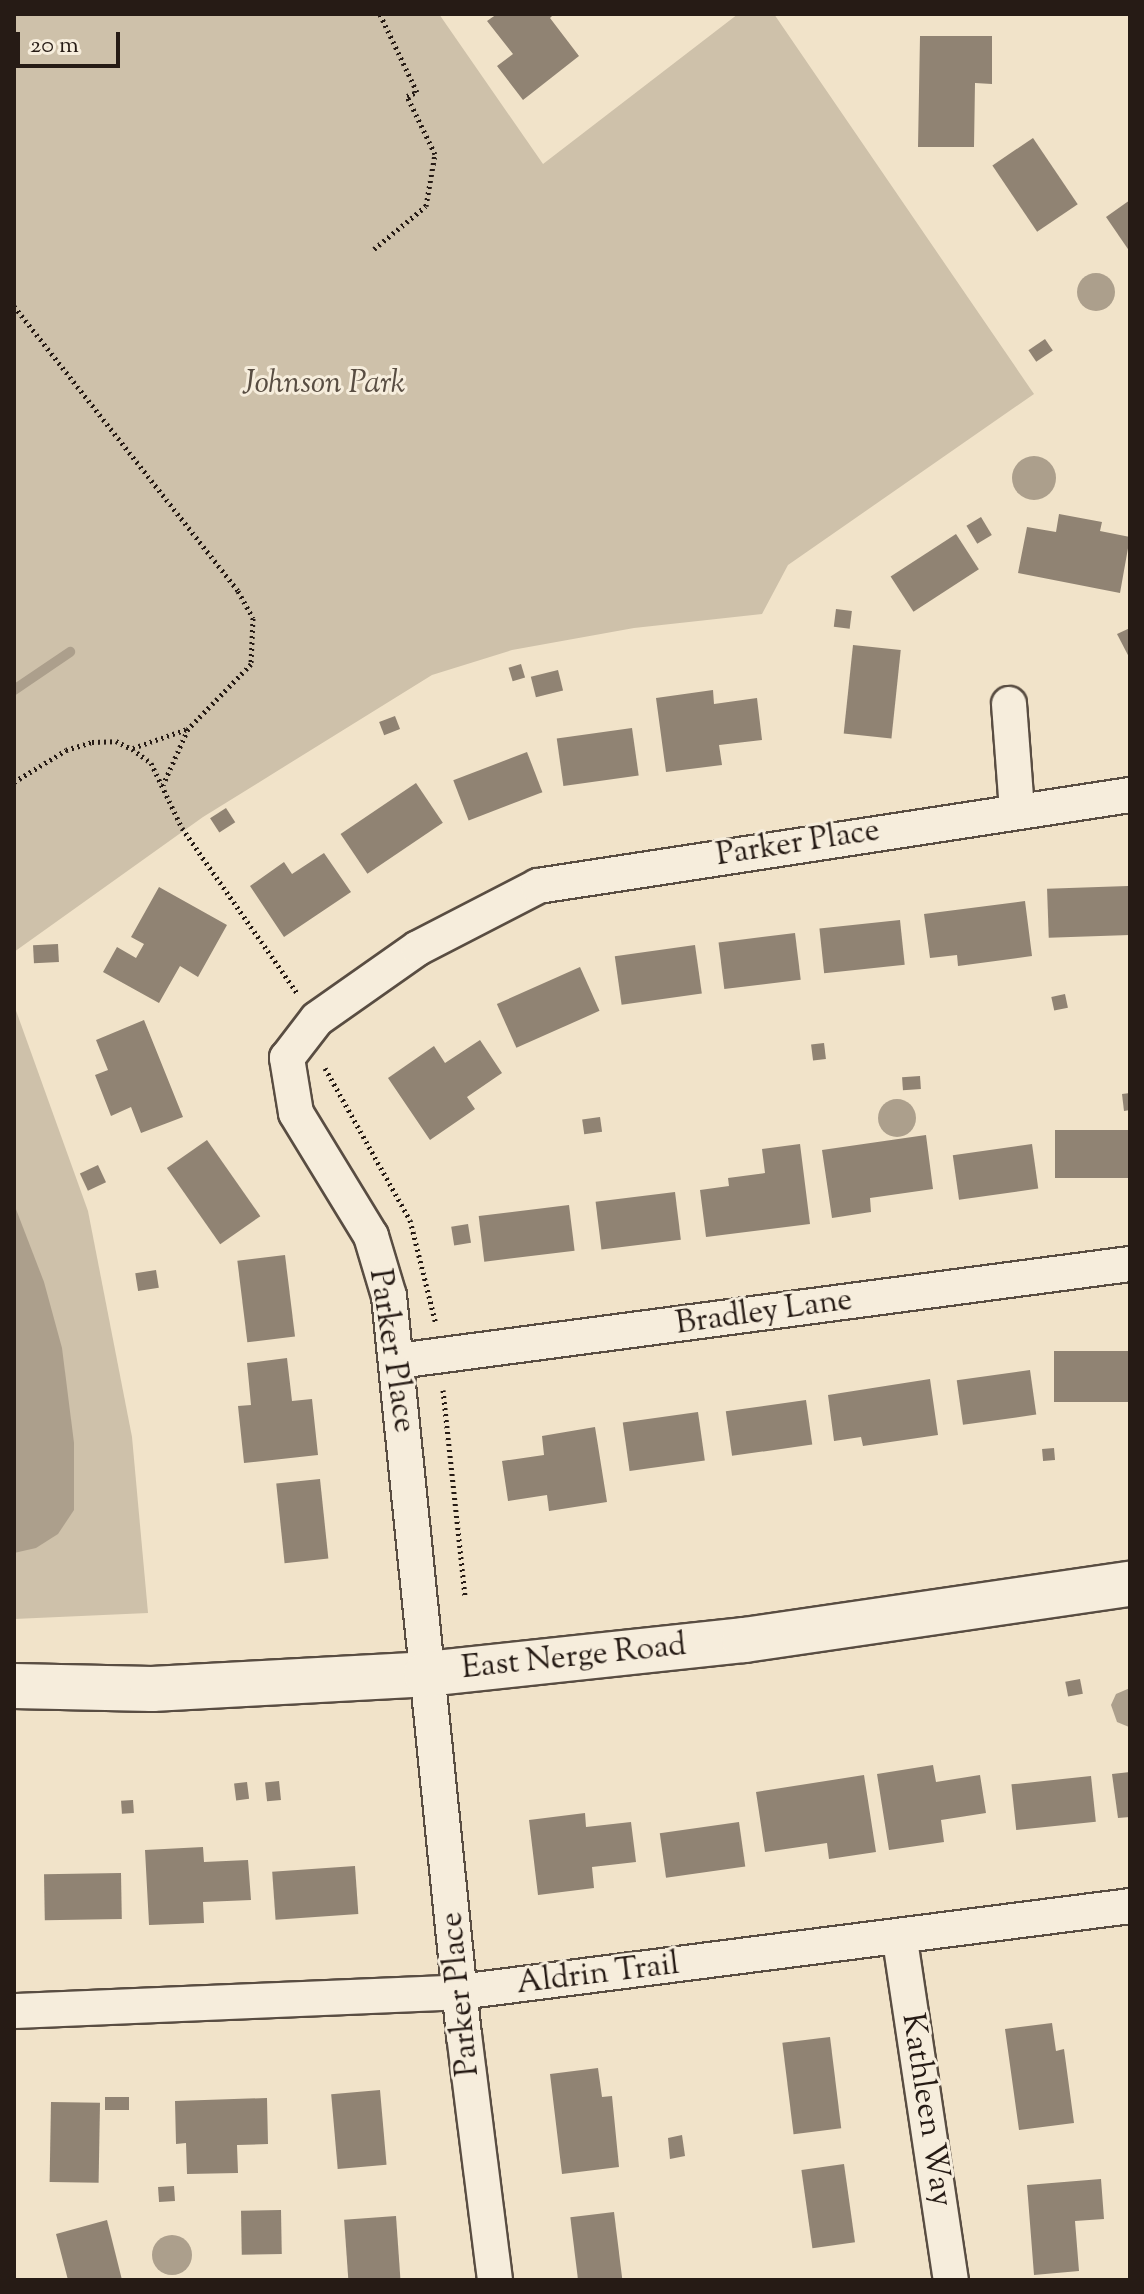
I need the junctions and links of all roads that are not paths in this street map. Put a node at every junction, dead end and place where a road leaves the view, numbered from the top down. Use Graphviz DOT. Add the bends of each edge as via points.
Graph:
graph roads {
  1 [pos="1009,704"];
  2 [pos="1130,795"];
  3 [pos="1017,810"];
  4 [pos="1130,1264"];
  5 [pos="398,1361"];
  6 [pos="1130,1584"];
  7 [pos="426,1674"];
  8 [pos="14,1686"];
  9 [pos="1130,1906"];
  10 [pos="900,1940"];
  11 [pos="460,1992"];
  12 [pos="14,2011"];
  13 [pos="495,2280"];
  14 [pos="951,2280"];
  1 -- 3 [label="street"];
  2 -- 3 [label="street, Parker Place"];
  3 -- 5 [label="street, Parker Place" via="538,886 418,948 317,1019 287,1058 296,1113 371,1236 389,1296"];
  4 -- 5 [label="street, Bradley Lane"];
  5 -- 7 [label="street, Parker Place"];
  6 -- 7 [label="main road, East Nerge Road" via="744,1640"];
  7 -- 8 [label="main road, East Nerge Road" via="152,1689"];
  7 -- 11 [label="street, Parker Place"];
  9 -- 10 [label="street, Aldrin Trail"];
  10 -- 11 [label="street, Aldrin Trail"];
  10 -- 14 [label="street, Kathleen Way"];
  11 -- 12 [label="street, Aldrin Trail"];
  11 -- 13 [label="street, Parker Place"];
}
